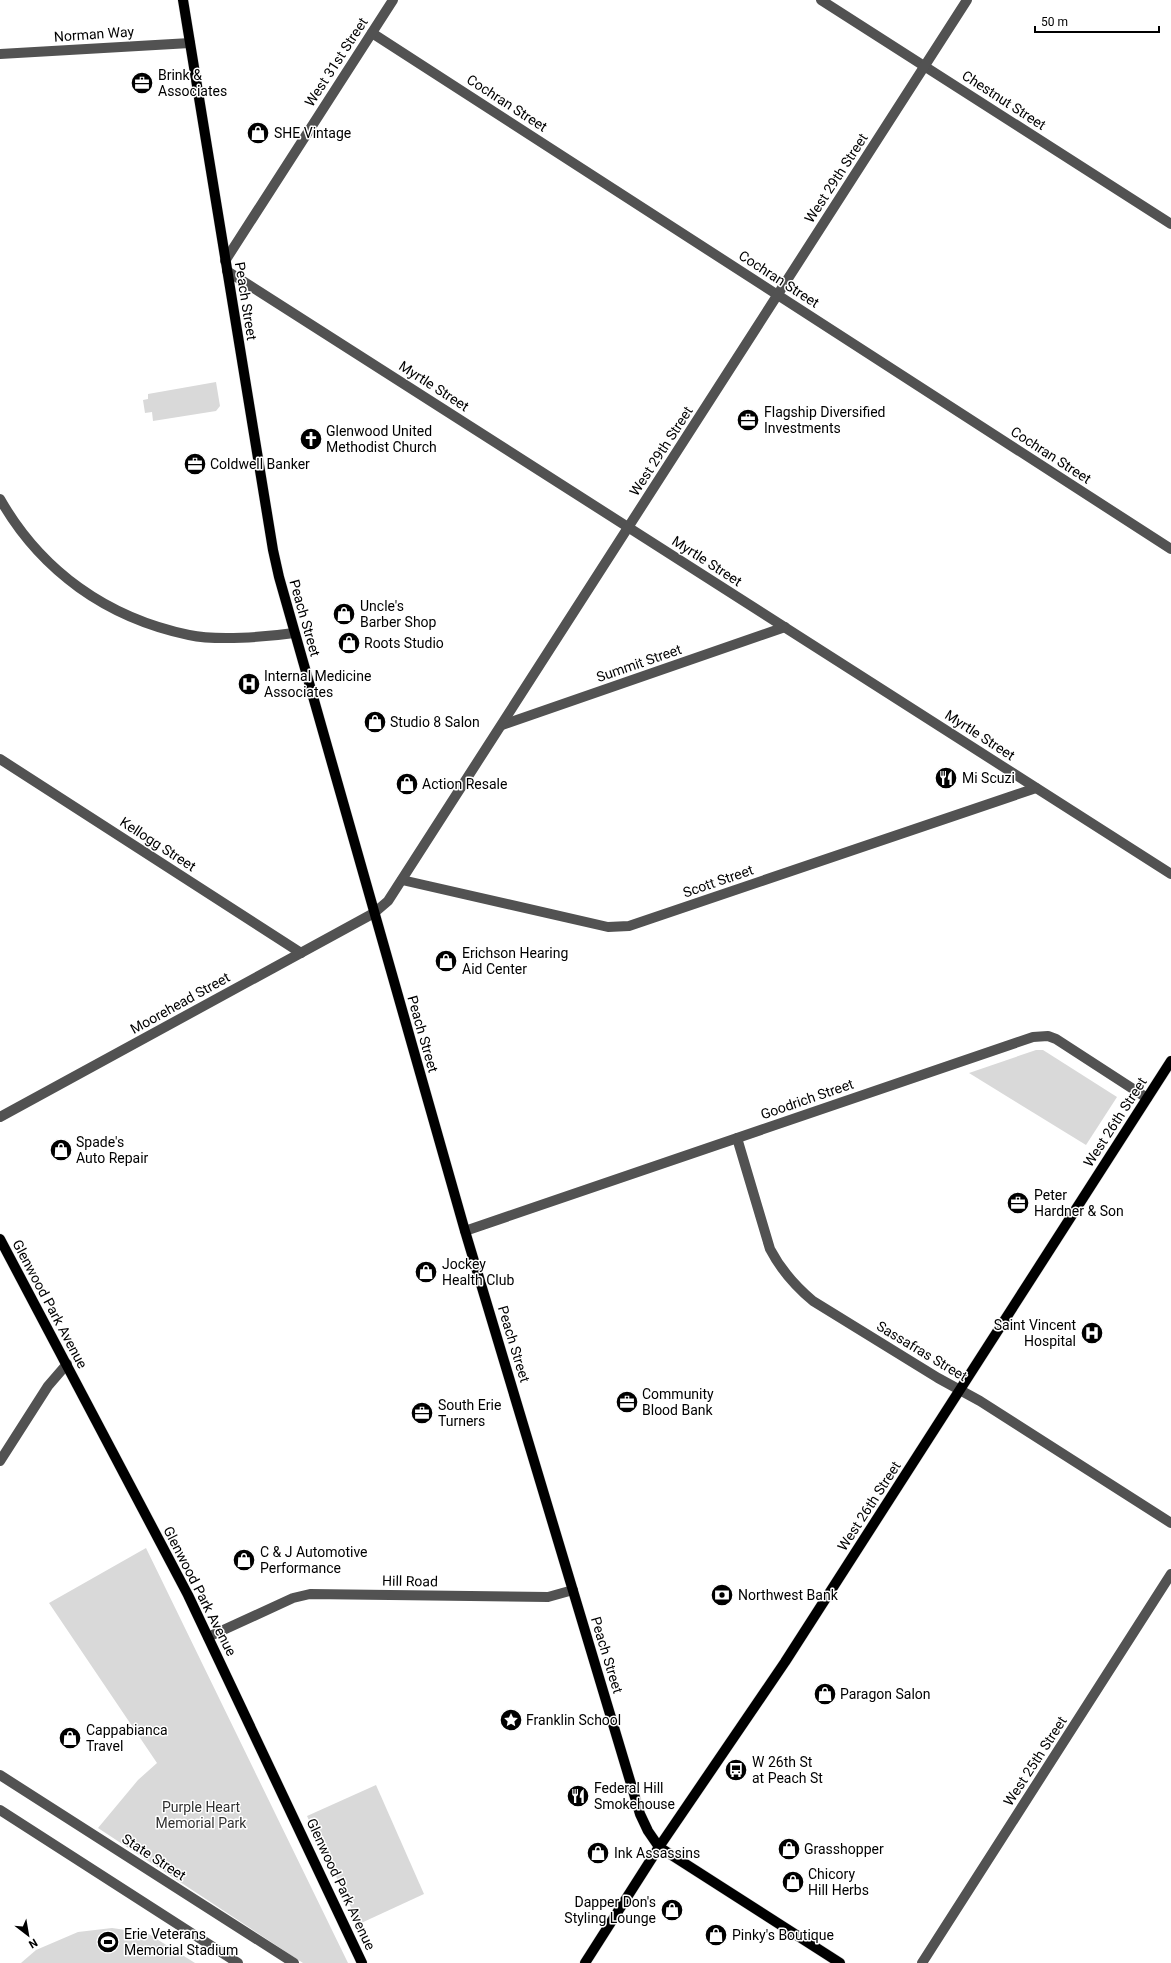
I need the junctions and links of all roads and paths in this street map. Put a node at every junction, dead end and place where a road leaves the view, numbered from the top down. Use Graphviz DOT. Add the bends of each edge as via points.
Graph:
graph roads {
  1 [pos="183,0"];
  2 [pos="393,0"];
  3 [pos="821,0"];
  4 [pos="967,0"];
  5 [pos="372,33"];
  6 [pos="190,43"];
  7 [pos="0,54"];
  8 [pos="925,66"];
  9 [pos="1171,224"];
  10 [pos="226,266"];
  11 [pos="778,295"];
  12 [pos="0,499"];
  13 [pos="629,527"];
  14 [pos="1171,549"];
  15 [pos="785,627"];
  16 [pos="294,632"];
  17 [pos="502,725"];
  18 [pos="0,759"];
  19 [pos="1036,788"];
  20 [pos="1171,874"];
  21 [pos="402,880"];
  22 [pos="374,913"];
  23 [pos="301,953"];
  24 [pos="1171,1061"];
  25 [pos="1147,1098"];
  26 [pos="0,1117"];
  27 [pos="737,1138"];
  28 [pos="465,1231"];
  29 [pos="0,1239"];
  30 [pos="67,1364"];
  31 [pos="960,1390"];
  32 [pos="0,1461"];
  33 [pos="1171,1524"];
  34 [pos="1171,1574"];
  35 [pos="573,1590"];
  36 [pos="208,1637"];
  37 [pos="0,1775"];
  38 [pos="0,1810"];
  39 [pos="659,1847"];
  40 [pos="238,1963"];
  41 [pos="294,1963"];
  42 [pos="362,1963"];
  43 [pos="586,1963"];
  44 [pos="840,1963"];
  45 [pos="922,1963"];
  1 -- 6 [label="main road, Peach Street"];
  2 -- 5 [label="street, West 31st Street"];
  3 -- 8 [label="street, Chestnut Street"];
  4 -- 8 [label="street, West 29th Street"];
  5 -- 10 [label="street, West 31st Street"];
  5 -- 11 [label="street, Cochran Street"];
  6 -- 7 [label="street, Norman Way"];
  6 -- 10 [label="main road, Peach Street"];
  8 -- 9 [label="street, Chestnut Street"];
  8 -- 11 [label="street, West 29th Street"];
  10 -- 13 [label="street, Myrtle Street"];
  10 -- 16 [label="main road, Peach Street" via="273,550"];
  11 -- 13 [label="street, West 29th Street"];
  11 -- 14 [label="street, Cochran Street"];
  12 -- 16 [label="street" via="21,531 56,570 74,585 118,610 189,635 271,637"];
  13 -- 15 [label="street, Myrtle Street"];
  13 -- 17 [label="street, West 29th Street"];
  15 -- 17 [label="street, Summit Street"];
  15 -- 19 [label="street, Myrtle Street"];
  16 -- 22 [label="main road, Peach Street"];
  17 -- 21 [label="street, West 29th Street"];
  18 -- 23 [label="street, Kellogg Street"];
  19 -- 20 [label="street, Myrtle Street"];
  19 -- 21 [label="street, Scott Street" via="629,926 608,927"];
  21 -- 22 [label="street, West 29th Street" via="388,901"];
  22 -- 23 [label="street, Moorehead Street"];
  22 -- 28 [label="main road, Peach Street"];
  23 -- 26 [label="street, Moorehead Street"];
  24 -- 25 [label="main road, West 26th Street"];
  25 -- 27 [label="street, Goodrich Street" via="1056,1039 1040,1036"];
  25 -- 31 [label="main road, West 26th Street"];
  27 -- 28 [label="street, Goodrich Street"];
  27 -- 31 [label="street, Sassafras Street" via="770,1249 792,1282 813,1301"];
  28 -- 35 [label="main road, Peach Street"];
  29 -- 30 [label="main road, Glenwood Park Avenue"];
  30 -- 32 [label="street" via="48,1386"];
  30 -- 36 [label="main road, Glenwood Park Avenue"];
  31 -- 33 [label="street, Sassafras Street"];
  31 -- 39 [label="main road, West 26th Street" via="785,1662"];
  34 -- 45 [label="street, West 25th Street"];
  35 -- 36 [label="street, Hill Road" via="548,1597 310,1594 293,1598"];
  35 -- 39 [label="main road, Peach Street" via="639,1810 648,1832"];
  36 -- 42 [label="main road, Glenwood Park Avenue"];
  37 -- 41 [label="street, State Street"];
  38 -- 40 [label="street"];
  39 -- 43 [label="main road, West 26th Street"];
  39 -- 44 [label="main road, Peach Street"];
}
